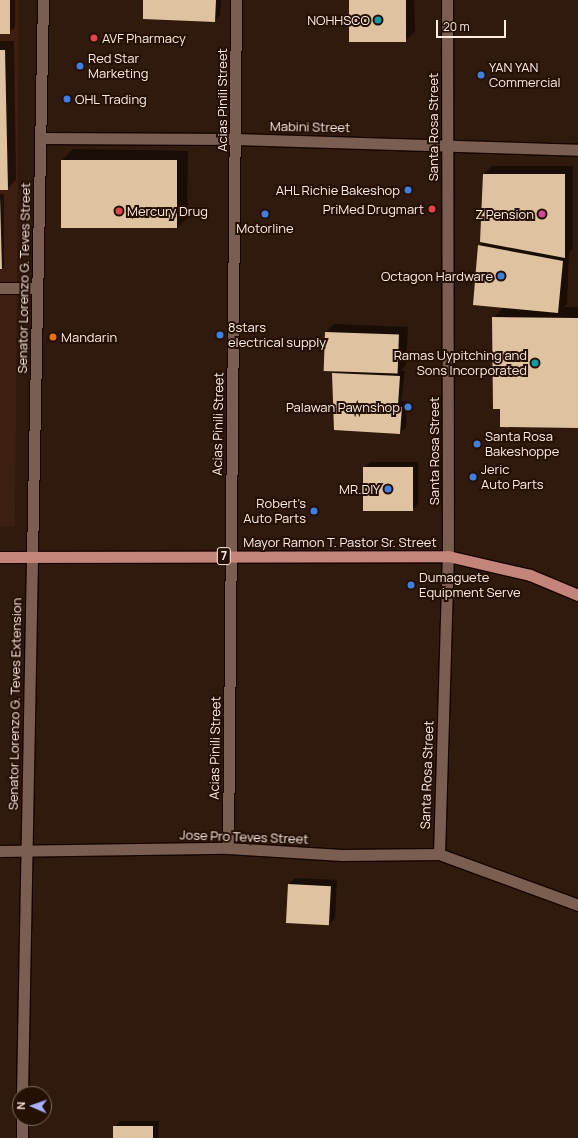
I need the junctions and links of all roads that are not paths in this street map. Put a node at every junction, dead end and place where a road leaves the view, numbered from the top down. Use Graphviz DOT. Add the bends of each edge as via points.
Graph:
graph roads {
  1 [pos="43,0"];
  2 [pos="236,0"];
  3 [pos="447,0"];
  4 [pos="41,138"];
  5 [pos="235,139"];
  6 [pos="447,145"];
  7 [pos="578,150"];
  8 [pos="0,288"];
  9 [pos="37,288"];
  10 [pos="231,556"];
  11 [pos="448,556"];
  12 [pos="0,557"];
  13 [pos="32,557"];
  14 [pos="578,595"];
  15 [pos="228,848"];
  16 [pos="0,851"];
  17 [pos="26,851"];
  18 [pos="439,854"];
  19 [pos="578,905"];
  20 [pos="22,1086"];
  21 [pos="22,1126"];
  22 [pos="22,1138"];
  1 -- 4 [label="street, Senator Lorenzo G. Teves Street"];
  2 -- 5 [label="street, Acias Pinili Street"];
  3 -- 6 [label="street, Santa Rosa Street"];
  4 -- 5 [label="street, Mabini Street"];
  4 -- 9 [label="street, Senator Lorenzo G. Teves Street"];
  5 -- 6 [label="street, Mabini Street"];
  5 -- 10 [label="street, Acias Pinili Street"];
  6 -- 7 [label="street, Mabini Street"];
  6 -- 11 [label="street, Santa Rosa Street"];
  8 -- 9 [label="street"];
  9 -- 13 [label="street, Senator Lorenzo G. Teves Street"];
  10 -- 11 [label="main road, Mayor Ramon T. Pastor Sr. Street / 7"];
  10 -- 13 [label="main road, Mayor Ramon T. Pastor Sr. Street / 7"];
  10 -- 15 [label="street, Acias Pinili Street"];
  11 -- 14 [label="main road, Mayor Ramon T. Pastor Sr. Street / 7" via="530,575"];
  11 -- 18 [label="street, Santa Rosa Street"];
  12 -- 13 [label="main road, Mayor Ramon T. Pastor Sr. Street / 7"];
  13 -- 17 [label="street, Senator Lorenzo G. Teves Extension"];
  15 -- 17 [label="street, Jose Pro Teves Street"];
  15 -- 18 [label="street, Jose Pro Teves Street" via="342,855"];
  16 -- 17 [label="street, Jose Pro Teves Street"];
  17 -- 20 [label="street, Senator Lorenzo G. Teves Extension"];
  18 -- 19 [label="street"];
  21 -- 22 [label="street"];
}
